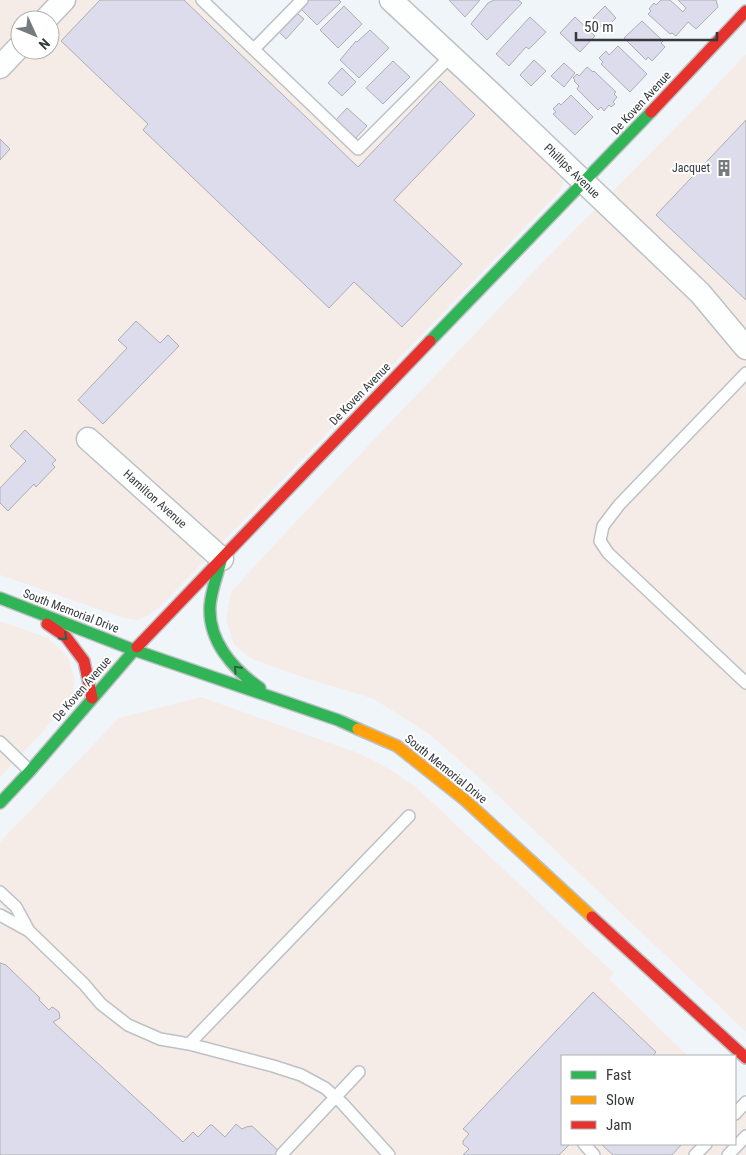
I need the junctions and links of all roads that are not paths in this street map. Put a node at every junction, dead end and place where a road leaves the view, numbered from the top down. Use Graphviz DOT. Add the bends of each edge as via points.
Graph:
graph roads {
  1 [pos="64,0"];
  2 [pos="202,0"];
  3 [pos="302,0"];
  4 [pos="391,0"];
  5 [pos="54,10"];
  6 [pos="746,11"];
  7 [pos="254,49"];
  8 [pos="10,56"];
  9 [pos="451,56"];
  10 [pos="0,67"];
  11 [pos="584,183"];
  12 [pos="746,348"];
  13 [pos="746,373"];
  14 [pos="88,439"];
  15 [pos="222,559"];
  16 [pos="0,598"];
  17 [pos="26,608"];
  18 [pos="134,650"];
  19 [pos="746,683"];
  20 [pos="92,698"];
  21 [pos="276,698"];
  22 [pos="0,742"];
  23 [pos="30,771"];
  24 [pos="0,803"];
  25 [pos="409,816"];
  26 [pos="0,892"];
  27 [pos="0,915"];
  28 [pos="29,931"];
  29 [pos="190,1044"];
  30 [pos="746,1058"];
  31 [pos="359,1072"];
  32 [pos="335,1098"];
  33 [pos="746,1102"];
  34 [pos="736,1113"];
  35 [pos="746,1136"];
  36 [pos="585,1145"];
  37 [pos="705,1145"];
  38 [pos="282,1154"];
  39 [pos="389,1155"];
  40 [pos="594,1155"];
  41 [pos="695,1155"];
  42 [pos="728,1155"];
  1 -- 5 [label="street"];
  2 -- 7 [label="lane"];
  3 -- 7 [label="lane"];
  4 -- 9 [label="street, Phillips Avenue"];
  6 -- 11 [label="main road, De Koven Avenue"];
  7 -- 9 [label="lane" via="358,149"];
  8 -- 10 [label="street"];
  9 -- 11 [label="street, Phillips Avenue"];
  11 -- 12 [label="street, Phillips Avenue" via="700,293"];
  11 -- 15 [label="main road, De Koven Avenue"];
  13 -- 19 [label="lane" via="619,505 603,526 600,541 608,553"];
  14 -- 15 [label="street, Hamilton Avenue"];
  15 -- 18 [label="main road, De Koven Avenue"];
  21 -- 15 [label="main road, one-way" via="250,682 226,657 214,635 210,607"];
  16 -- 17 [label="main road, South Memorial Drive"];
  17 -- 18 [label="main road, South Memorial Drive"];
  17 -- 20 [label="main road, one-way" via="71,643 84,662"];
  18 -- 20 [label="main road, De Koven Avenue"];
  18 -- 21 [label="main road, South Memorial Drive"];
  20 -- 23 [label="main road, De Koven Avenue"];
  21 -- 30 [label="main road, South Memorial Drive" via="398,746 465,800"];
  22 -- 23 [label="lane"];
  23 -- 24 [label="main road, De Koven Avenue"];
  25 -- 29 [label="lane"];
  26 -- 28 [label="lane" via="16,907"];
  27 -- 28 [label="lane"];
  28 -- 29 [label="lane" via="101,1004 128,1024 160,1039"];
  29 -- 32 [label="lane" via="301,1075 325,1088"];
  31 -- 32 [label="lane"];
  32 -- 38 [label="lane"];
  32 -- 39 [label="lane"];
  33 -- 34 [label="lane"];
  35 -- 42 [label="lane"];
  36 -- 40 [label="lane"];
  37 -- 41 [label="lane"];
}
